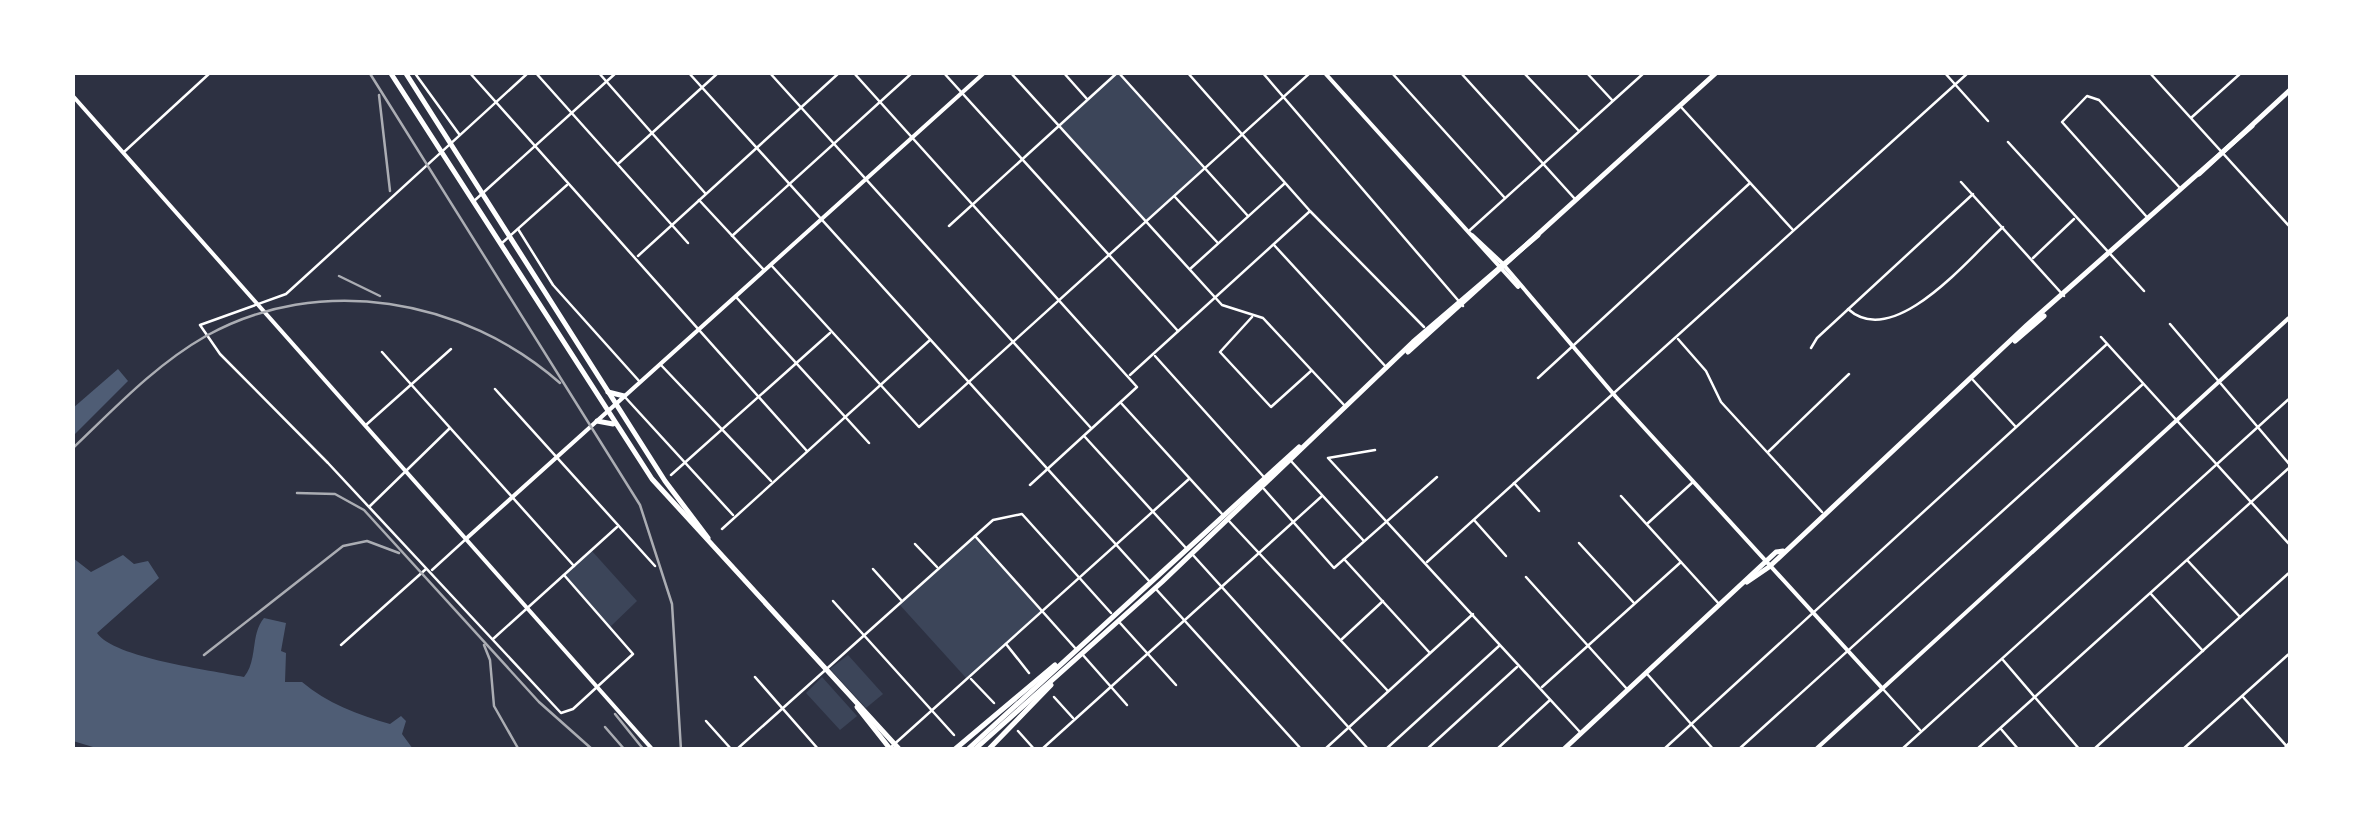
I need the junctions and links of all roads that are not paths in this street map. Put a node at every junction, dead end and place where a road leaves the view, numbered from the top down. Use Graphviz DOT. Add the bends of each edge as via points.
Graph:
graph roads {
  1 [pos="211,72"];
  2 [pos="390,72"];
  3 [pos="405,72"];
  4 [pos="414,72"];
  5 [pos="468,72"];
  6 [pos="528,72"];
  7 [pos="535,72"];
  8 [pos="598,72"];
  9 [pos="617,72"];
  10 [pos="688,72"];
  11 [pos="719,72"];
  12 [pos="768,72"];
  13 [pos="840,72"];
  14 [pos="853,72"];
  15 [pos="912,72"];
  16 [pos="943,72"];
  17 [pos="985,72"];
  18 [pos="1010,72"];
  19 [pos="1063,72"];
  20 [pos="1118,72"];
  21 [pos="1187,72"];
  22 [pos="1262,72"];
  23 [pos="1311,72"];
  24 [pos="1324,72"];
  25 [pos="1391,72"];
  26 [pos="1460,72"];
  27 [pos="1524,72"];
  28 [pos="1586,72"];
  29 [pos="1644,72"];
  30 [pos="1944,72"];
  31 [pos="1969,72"];
  32 [pos="2149,72"];
  33 [pos="2242,72"];
  34 [pos="1716,73"];
  35 [pos="606,82"];
  36 [pos="1955,85"];
  37 [pos="702,88"];
  38 [pos="2290,90"];
  39 [pos="962,94"];
  40 [pos="72,95"];
  41 [pos="1284,97"];
  42 [pos="1088,100"];
  43 [pos="1613,101"];
  44 [pos="496,102"];
  45 [pos="880,102"];
  46 [pos="1680,106"];
  47 [pos="801,108"];
  48 [pos="572,113"];
  49 [pos="2191,118"];
  50 [pos="1988,121"];
  51 [pos="1059,126"];
  52 [pos="1580,131"];
  53 [pos="652,133"];
  54 [pos="1242,134"];
  55 [pos="460,135"];
  56 [pos="912,138"];
  57 [pos="2008,142"];
  58 [pos="450,144"];
  59 [pos="833,144"];
  60 [pos="535,146"];
  61 [pos="757,148"];
  62 [pos="123,152"];
  63 [pos="441,152"];
  64 [pos="2222,152"];
  65 [pos="1022,160"];
  66 [pos="618,164"];
  67 [pos="1543,164"];
  68 [pos="1204,169"];
  69 [pos="866,180"];
  70 [pos="1285,182"];
  71 [pos="1750,182"];
  72 [pos="1961,182"];
  73 [pos="569,183"];
  74 [pos="790,184"];
  75 [pos="2181,189"];
  76 [pos="482,194"];
  77 [pos="706,194"];
  78 [pos="1973,194"];
  79 [pos="1174,196"];
  80 [pos="1505,198"];
  81 [pos="699,200"];
  82 [pos="1576,200"];
  83 [pos="473,202"];
  84 [pos="973,204"];
  85 [pos="1310,211"];
  86 [pos="1248,216"];
  87 [pos="2076,218"];
  88 [pos="2148,219"];
  89 [pos="822,220"];
  90 [pos="1146,222"];
  91 [pos="671,225"];
  92 [pos="949,226"];
  93 [pos="2290,227"];
  94 [pos="2003,228"];
  95 [pos="518,229"];
  96 [pos="1794,231"];
  97 [pos="1470,233"];
  98 [pos="509,236"];
  99 [pos="732,236"];
  100 [pos="688,243"];
  101 [pos="1218,243"];
  102 [pos="500,244"];
  103 [pos="1273,244"];
  104 [pos="1109,255"];
  105 [pos="2109,255"];
  106 [pos="636,257"];
  107 [pos="2032,259"];
  108 [pos="771,266"];
  109 [pos="1501,267"];
  110 [pos="1188,270"];
  111 [pos="765,272"];
  112 [pos="2144,291"];
  113 [pos="2064,296"];
  114 [pos="736,298"];
  115 [pos="1214,298"];
  116 [pos="1060,299"];
  117 [pos="257,301"];
  118 [pos="1461,303"];
  119 [pos="1848,309"];
  120 [pos="1253,315"];
  121 [pos="2290,317"];
  122 [pos="2170,324"];
  123 [pos="699,329"];
  124 [pos="1178,331"];
  125 [pos="832,332"];
  126 [pos="1429,332"];
  127 [pos="1676,337"];
  128 [pos="2101,337"];
  129 [pos="930,340"];
  130 [pos="1014,341"];
  131 [pos="2107,344"];
  132 [pos="1572,347"];
  133 [pos="1812,348"];
  134 [pos="451,349"];
  135 [pos="382,352"];
  136 [pos="1153,354"];
  137 [pos="796,363"];
  138 [pos="660,364"];
  139 [pos="1388,369"];
  140 [pos="1312,370"];
  141 [pos="1849,374"];
  142 [pos="1129,376"];
  143 [pos="1538,378"];
  144 [pos="1972,379"];
  145 [pos="640,382"];
  146 [pos="968,382"];
  147 [pos="2144,384"];
  148 [pos="2218,384"];
  149 [pos="412,385"];
  150 [pos="880,385"];
  151 [pos="496,389"];
  152 [pos="607,390"];
  153 [pos="1613,394"];
  154 [pos="624,396"];
  155 [pos="759,396"];
  156 [pos="2290,398"];
  157 [pos="1122,403"];
  158 [pos="616,404"];
  159 [pos="1346,407"];
  160 [pos="606,412"];
  161 [pos="845,417"];
  162 [pos="2177,420"];
  163 [pos="597,421"];
  164 [pos="366,425"];
  165 [pos="616,426"];
  166 [pos="450,428"];
  167 [pos="2016,428"];
  168 [pos="2258,428"];
  169 [pos="722,429"];
  170 [pos="1092,430"];
  171 [pos="1084,436"];
  172 [pos="869,443"];
  173 [pos="807,450"];
  174 [pos="1375,450"];
  175 [pos="1767,452"];
  176 [pos="557,457"];
  177 [pos="1288,458"];
  178 [pos="686,462"];
  179 [pos="2218,465"];
  180 [pos="2290,466"];
  181 [pos="406,470"];
  182 [pos="1048,470"];
  183 [pos="671,475"];
  184 [pos="1438,476"];
  185 [pos="1266,478"];
  186 [pos="1190,479"];
  187 [pos="665,481"];
  188 [pos="772,482"];
  189 [pos="1692,482"];
  190 [pos="1514,483"];
  191 [pos="1259,484"];
  192 [pos="1030,485"];
  193 [pos="658,487"];
  194 [pos="1322,496"];
  195 [pos="1621,496"];
  196 [pos="512,497"];
  197 [pos="2252,502"];
  198 [pos="369,506"];
  199 [pos="1540,511"];
  200 [pos="1153,512"];
  201 [pos="1823,514"];
  202 [pos="734,516"];
  203 [pos="1224,516"];
  204 [pos="1388,519"];
  205 [pos="1474,520"];
  206 [pos="1294,522"];
  207 [pos="1646,524"];
  208 [pos="618,526"];
  209 [pos="722,529"];
  210 [pos="975,536"];
  211 [pos="468,538"];
  212 [pos="1364,541"];
  213 [pos="1579,543"];
  214 [pos="916,544"];
  215 [pos="1116,545"];
  216 [pos="2290,545"];
  217 [pos="1187,550"];
  218 [pos="1258,554"];
  219 [pos="722,556"];
  220 [pos="1506,556"];
  221 [pos="1344,558"];
  222 [pos="2188,560"];
  223 [pos="1427,562"];
  224 [pos="1681,562"];
  225 [pos="1767,565"];
  226 [pos="574,566"];
  227 [pos="655,566"];
  228 [pos="938,568"];
  229 [pos="872,569"];
  230 [pos="428,570"];
  231 [pos="2290,572"];
  232 [pos="564,575"];
  233 [pos="1526,577"];
  234 [pos="1079,578"];
  235 [pos="1153,585"];
  236 [pos="1222,587"];
  237 [pos="2150,593"];
  238 [pos="833,600"];
  239 [pos="902,601"];
  240 [pos="1383,602"];
  241 [pos="1634,604"];
  242 [pos="529,606"];
  243 [pos="1721,606"];
  244 [pos="1042,611"];
  245 [pos="1812,613"];
  246 [pos="1474,614"];
  247 [pos="1116,618"];
  248 [pos="2240,618"];
  249 [pos="1184,620"];
  250 [pos="864,635"];
  251 [pos="492,640"];
  252 [pos="1341,640"];
  253 [pos="1006,644"];
  254 [pos="1501,644"];
  255 [pos="341,645"];
  256 [pos="1588,646"];
  257 [pos="2203,651"];
  258 [pos="1848,652"];
  259 [pos="1078,653"];
  260 [pos="1430,653"];
  261 [pos="2290,653"];
  262 [pos="1148,654"];
  263 [pos="2002,659"];
  264 [pos="1520,664"];
  265 [pos="1030,674"];
  266 [pos="1647,674"];
  267 [pos="755,677"];
  268 [pos="969,677"];
  269 [pos="600,685"];
  270 [pos="1176,685"];
  271 [pos="1111,687"];
  272 [pos="1541,688"];
  273 [pos="1882,688"];
  274 [pos="1628,690"];
  275 [pos="1388,691"];
  276 [pos="2242,696"];
  277 [pos="1054,697"];
  278 [pos="2034,697"];
  279 [pos="1551,700"];
  280 [pos="994,703"];
  281 [pos="1127,705"];
  282 [pos="783,708"];
  283 [pos="932,710"];
  284 [pos="1074,720"];
  285 [pos="706,721"];
  286 [pos="1692,724"];
  287 [pos="1348,727"];
  288 [pos="2000,728"];
  289 [pos="1018,731"];
  290 [pos="1921,731"];
  291 [pos="1581,733"];
  292 [pos="954,735"];
  293 [pos="2288,747"];
  294 [pos="816,748"];
  295 [pos="893,748"];
  296 [pos="654,750"];
  297 [pos="734,750"];
  298 [pos="954,750"];
  299 [pos="970,750"];
  300 [pos="988,750"];
  301 [pos="1038,750"];
  302 [pos="1302,750"];
  303 [pos="1324,750"];
  304 [pos="1368,750"];
  305 [pos="1385,750"];
  306 [pos="1426,750"];
  307 [pos="1496,750"];
  308 [pos="1563,750"];
  309 [pos="1664,750"];
  310 [pos="1714,750"];
  311 [pos="1738,750"];
  312 [pos="1814,750"];
  313 [pos="1901,750"];
  314 [pos="1976,750"];
  315 [pos="2019,750"];
  316 [pos="2080,750"];
  317 [pos="2092,750"];
  318 [pos="2182,750"];
  1 -- 62 [label="street"];
  2 -- 63 [label="main road"];
  3 -- 58 [label="main road"];
  4 -- 55 [label="street"];
  5 -- 44 [label="street"];
  6 -- 44 [label="street"];
  7 -- 48 [label="street"];
  8 -- 35 [label="street"];
  9 -- 35 [label="street"];
  10 -- 37 [label="street"];
  11 -- 37 [label="street"];
  12 -- 47 [label="street"];
  13 -- 47 [label="street"];
  14 -- 45 [label="street"];
  15 -- 45 [label="street"];
  16 -- 39 [label="street"];
  17 -- 39 [label="street"];
  18 -- 51 [label="street"];
  19 -- 42 [label="street"];
  20 -- 42 [label="street"];
  20 -- 68 [label="street"];
  21 -- 54 [label="street"];
  22 -- 41 [label="street"];
  23 -- 41 [label="street"];
  24 -- 97 [label="street"];
  25 -- 80 [label="street"];
  26 -- 67 [label="street"];
  27 -- 52 [label="street"];
  28 -- 43 [label="street"];
  29 -- 43 [label="street"];
  30 -- 36 [label="street"];
  31 -- 36 [label="street"];
  32 -- 49 [label="street"];
  33 -- 49 [label="street"];
  34 -- 46 [label="main road"];
  35 -- 48 [label="street"];
  35 -- 53 [label="street"];
  36 -- 50 [label="street"];
  36 -- 96 [label="street"];
  37 -- 53 [label="street"];
  37 -- 61 [label="street"];
  38 -- 64 [label="main road"];
  39 -- 56 [label="street"];
  39 -- 65 [label="street"];
  40 -- 62 [label="street"];
  41 -- 54 [label="street"];
  41 -- 118 [label="street"];
  42 -- 51 [label="street"];
  43 -- 52 [label="street"];
  44 -- 55 [label="street"];
  44 -- 60 [label="street"];
  45 -- 56 [label="street"];
  45 -- 59 [label="street"];
  46 -- 71 [label="street"];
  46 -- 82 [label="main road"];
  47 -- 59 [label="street"];
  47 -- 61 [label="street"];
  48 -- 60 [label="street"];
  48 -- 66 [label="street"];
  49 -- 64 [label="street"];
  51 -- 65 [label="street"];
  51 -- 90 [label="street"];
  52 -- 67 [label="street"];
  53 -- 66 [label="street"];
  53 -- 77 [label="street"];
  54 -- 68 [label="street"];
  54 -- 70 [label="street"];
  55 -- 58 [label="street"];
  56 -- 69 [label="street"];
  56 -- 84 [label="street"];
  57 -- 87 [label="street"];
  58 -- 63 [label="street"];
  58 -- 76 [label="main road"];
  59 -- 69 [label="street"];
  59 -- 74 [label="street"];
  60 -- 73 [label="street"];
  60 -- 76 [label="street"];
  61 -- 74 [label="street"];
  61 -- 77 [label="street"];
  62 -- 117 [label="street"];
  63 -- 83 [label="main road"];
  63 -- 117 [label="street" via="286,294"];
  64 -- 75 [label="main road"];
  64 -- 93 [label="street"];
  65 -- 84 [label="street"];
  65 -- 104 [label="street"];
  66 -- 91 [label="street"];
  67 -- 80 [label="street"];
  67 -- 82 [label="street"];
  68 -- 79 [label="street"];
  68 -- 86 [label="street"];
  69 -- 89 [label="street"];
  69 -- 130 [label="street"];
  70 -- 85 [label="street"];
  70 -- 86 [label="street"];
  71 -- 96 [label="street"];
  71 -- 132 [label="street"];
  72 -- 78 [label="street"];
  73 -- 95 [label="street"];
  73 -- 106 [label="street"];
  74 -- 89 [label="street"];
  74 -- 99 [label="street"];
  75 -- 88 [label="main road"];
  75 -- 88 [label="street" via="2093,95 2064,116 2065,128"];
  76 -- 83 [label="street"];
  76 -- 98 [label="main road"];
  77 -- 81 [label="street"];
  78 -- 94 [label="street"];
  78 -- 119 [label="street"];
  79 -- 90 [label="street"];
  79 -- 101 [label="street"];
  80 -- 97 [label="street"];
  81 -- 91 [label="street"];
  81 -- 99 [label="street"];
  82 -- 109 [label="main road"];
  83 -- 102 [label="main road"];
  84 -- 92 [label="street"];
  84 -- 116 [label="street"];
  85 -- 103 [label="street"];
  85 -- 126 [label="street"];
  86 -- 101 [label="street"];
  87 -- 105 [label="street"];
  87 -- 107 [label="street"];
  88 -- 105 [label="main road"];
  89 -- 108 [label="street"];
  89 -- 129 [label="street"];
  90 -- 104 [label="street"];
  90 -- 110 [label="street"];
  91 -- 100 [label="street"];
  91 -- 106 [label="street"];
  94 -- 107 [label="street"];
  94 -- 119 [label="street" via="1907,314 1872,322"];
  95 -- 98 [label="street"];
  95 -- 145 [label="street" via="553,285"];
  96 -- 127 [label="street"];
  97 -- 109 [label="street"];
  98 -- 102 [label="street"];
  98 -- 152 [label="main road"];
  99 -- 111 [label="street"];
  101 -- 110 [label="street"];
  102 -- 160 [label="main road"];
  103 -- 115 [label="street"];
  103 -- 139 [label="street"];
  104 -- 116 [label="street"];
  104 -- 124 [label="street"];
  105 -- 112 [label="street"];
  105 -- 113 [label="main road"];
  106 -- 123 [label="street"];
  107 -- 113 [label="street"];
  108 -- 111 [label="street"];
  108 -- 125 [label="street"];
  109 -- 118 [label="main road"];
  109 -- 132 [label="street"];
  110 -- 115 [label="street"];
  111 -- 114 [label="street"];
  113 -- 144 [label="main road"];
  114 -- 123 [label="street"];
  114 -- 137 [label="street"];
  115 -- 120 [label="street"];
  115 -- 124 [label="street"];
  116 -- 130 [label="street"];
  116 -- 142 [label="street"];
  117 -- 164 [label="street"];
  117 -- 198 [label="street" via="200,325 221,356"];
  118 -- 126 [label="main road"];
  119 -- 133 [label="street"];
  120 -- 140 [label="street"];
  120 -- 140 [label="street" via="1220,352 1271,407"];
  121 -- 148 [label="street"];
  122 -- 148 [label="street"];
  123 -- 138 [label="street"];
  123 -- 155 [label="street"];
  124 -- 136 [label="street"];
  125 -- 137 [label="street"];
  125 -- 150 [label="street"];
  126 -- 139 [label="main road"];
  127 -- 153 [label="street"];
  127 -- 175 [label="street" via="1706,371 1720,402"];
  128 -- 131 [label="street"];
  129 -- 146 [label="street"];
  129 -- 150 [label="street"];
  130 -- 146 [label="street"];
  130 -- 170 [label="street"];
  131 -- 147 [label="street"];
  131 -- 167 [label="street"];
  132 -- 143 [label="street"];
  132 -- 153 [label="street"];
  134 -- 149 [label="street"];
  135 -- 149 [label="street"];
  136 -- 142 [label="street"];
  136 -- 185 [label="street"];
  137 -- 155 [label="street"];
  137 -- 161 [label="street"];
  138 -- 145 [label="street"];
  138 -- 169 [label="street"];
  139 -- 159 [label="main road"];
  140 -- 159 [label="street"];
  141 -- 175 [label="street"];
  142 -- 157 [label="street" via="1137,387"];
  144 -- 167 [label="street"];
  144 -- 201 [label="main road"];
  145 -- 154 [label="street"];
  146 -- 150 [label="street" via="919,427"];
  146 -- 182 [label="street"];
  147 -- 162 [label="street"];
  147 -- 258 [label="street"];
  148 -- 162 [label="street"];
  148 -- 168 [label="street"];
  149 -- 164 [label="street"];
  149 -- 166 [label="street"];
  150 -- 161 [label="street"];
  151 -- 176 [label="street"];
  152 -- 154 [label="main road"];
  152 -- 158 [label="main road"];
  153 -- 189 [label="street"];
  153 -- 190 [label="street"];
  154 -- 158 [label="street"];
  154 -- 178 [label="street"];
  155 -- 169 [label="street"];
  155 -- 173 [label="street"];
  156 -- 168 [label="street"];
  157 -- 170 [label="street"];
  157 -- 186 [label="street"];
  158 -- 160 [label="street"];
  158 -- 187 [label="main road"];
  159 -- 177 [label="main road"];
  160 -- 163 [label="street"];
  160 -- 165 [label="main road"];
  161 -- 172 [label="street"];
  161 -- 173 [label="street"];
  162 -- 179 [label="street"];
  162 -- 273 [label="street"];
  163 -- 165 [label="main road"];
  163 -- 176 [label="street"];
  164 -- 181 [label="street"];
  165 -- 193 [label="main road"];
  166 -- 181 [label="street"];
  166 -- 196 [label="street"];
  167 -- 245 [label="street"];
  168 -- 179 [label="street"];
  168 -- 180 [label="street"];
  169 -- 178 [label="street"];
  169 -- 188 [label="street"];
  170 -- 171 [label="street"];
  171 -- 182 [label="street"];
  171 -- 200 [label="street"];
  173 -- 188 [label="street"];
  174 -- 204 [label="street" via="1328,458"];
  175 -- 201 [label="street"];
  176 -- 196 [label="street"];
  176 -- 208 [label="street"];
  177 -- 185 [label="main road"];
  177 -- 194 [label="street"];
  178 -- 183 [label="street"];
  178 -- 202 [label="street"];
  179 -- 197 [label="street"];
  179 -- 263 [label="street"];
  180 -- 197 [label="street"];
  181 -- 198 [label="street"];
  181 -- 211 [label="street"];
  182 -- 192 [label="street"];
  182 -- 215 [label="street"];
  184 -- 204 [label="street"];
  185 -- 191 [label="main road"];
  186 -- 200 [label="street"];
  186 -- 203 [label="street"];
  187 -- 193 [label="main road"];
  187 -- 219 [label="main road"];
  188 -- 202 [label="street"];
  189 -- 207 [label="street"];
  189 -- 225 [label="street"];
  190 -- 199 [label="street"];
  190 -- 205 [label="street"];
  191 -- 203 [label="main road"];
  191 -- 206 [label="street"];
  193 -- 219 [label="main road"];
  194 -- 206 [label="street"];
  194 -- 212 [label="street"];
  195 -- 207 [label="street"];
  196 -- 211 [label="street"];
  196 -- 226 [label="street"];
  197 -- 216 [label="street"];
  197 -- 222 [label="street"];
  198 -- 230 [label="street"];
  200 -- 215 [label="street"];
  200 -- 217 [label="street"];
  201 -- 225 [label="main road"];
  202 -- 209 [label="street"];
  203 -- 217 [label="main road"];
  203 -- 218 [label="street"];
  204 -- 212 [label="street"];
  204 -- 223 [label="street"];
  205 -- 220 [label="street"];
  205 -- 223 [label="street"];
  206 -- 218 [label="street"];
  206 -- 221 [label="street" via="1334,568"];
  207 -- 224 [label="street"];
  208 -- 226 [label="street"];
  208 -- 227 [label="street"];
  210 -- 228 [label="street"];
  210 -- 234 [label="street" via="992,520 1018,512"];
  210 -- 244 [label="street"];
  211 -- 230 [label="street"];
  211 -- 242 [label="street"];
  212 -- 221 [label="street"];
  213 -- 241 [label="street"];
  214 -- 228 [label="street"];
  215 -- 234 [label="street"];
  215 -- 235 [label="street"];
  217 -- 235 [label="main road"];
  217 -- 236 [label="street"];
  218 -- 236 [label="street"];
  218 -- 252 [label="street"];
  219 -- 295 [label="main road"];
  221 -- 240 [label="street"];
  222 -- 237 [label="street"];
  222 -- 248 [label="street"];
  223 -- 246 [label="street"];
  224 -- 241 [label="street"];
  224 -- 243 [label="street"];
  225 -- 243 [label="main road"];
  225 -- 245 [label="street"];
  226 -- 232 [label="street"];
  228 -- 239 [label="street"];
  229 -- 239 [label="street"];
  230 -- 251 [label="street"];
  230 -- 255 [label="street"];
  231 -- 248 [label="street"];
  232 -- 242 [label="street"];
  232 -- 269 [label="street" via="631,650"];
  233 -- 256 [label="street"];
  234 -- 244 [label="street"];
  234 -- 247 [label="street"];
  235 -- 247 [label="main road"];
  235 -- 249 [label="street"];
  236 -- 249 [label="street"];
  236 -- 287 [label="street"];
  237 -- 257 [label="street"];
  237 -- 278 [label="street"];
  238 -- 250 [label="street"];
  239 -- 250 [label="street"];
  240 -- 252 [label="street"];
  240 -- 260 [label="street"];
  241 -- 256 [label="street"];
  242 -- 251 [label="street"];
  242 -- 269 [label="street"];
  243 -- 266 [label="main road"];
  244 -- 253 [label="street"];
  244 -- 259 [label="street"];
  245 -- 258 [label="street"];
  245 -- 286 [label="street"];
  246 -- 254 [label="street"];
  246 -- 260 [label="street"];
  247 -- 259 [label="main road"];
  247 -- 262 [label="street"];
  248 -- 257 [label="street"];
  249 -- 262 [label="street"];
  249 -- 302 [label="street"];
  250 -- 282 [label="street"];
  250 -- 283 [label="street"];
  251 -- 269 [label="street" via="561,713"];
  252 -- 275 [label="street"];
  253 -- 265 [label="street"];
  253 -- 268 [label="street"];
  254 -- 264 [label="street"];
  254 -- 305 [label="street"];
  256 -- 272 [label="street"];
  256 -- 274 [label="street"];
  257 -- 317 [label="street"];
  258 -- 273 [label="street"];
  258 -- 311 [label="street"];
  259 -- 271 [label="street"];
  259 -- 298 [label="main road"];
  259 -- 299 [label="main road"];
  259 -- 300 [label="main road"];
  260 -- 275 [label="street"];
  261 -- 276 [label="street"];
  262 -- 270 [label="street"];
  262 -- 271 [label="street"];
  263 -- 278 [label="street"];
  263 -- 290 [label="street"];
  264 -- 272 [label="street"];
  264 -- 306 [label="street"];
  266 -- 274 [label="main road"];
  266 -- 286 [label="street"];
  267 -- 282 [label="street"];
  268 -- 280 [label="street"];
  268 -- 283 [label="street"];
  269 -- 296 [label="street"];
  271 -- 281 [label="street"];
  271 -- 284 [label="street"];
  272 -- 279 [label="street"];
  273 -- 290 [label="street"];
  273 -- 312 [label="street"];
  274 -- 291 [label="main road"];
  275 -- 287 [label="street"];
  276 -- 293 [label="street"];
  276 -- 318 [label="street"];
  277 -- 284 [label="street"];
  278 -- 288 [label="street"];
  278 -- 316 [label="street"];
  279 -- 291 [label="street"];
  279 -- 307 [label="street"];
  282 -- 294 [label="street"];
  282 -- 297 [label="street"];
  283 -- 292 [label="street"];
  283 -- 295 [label="street"];
  284 -- 301 [label="street"];
  285 -- 297 [label="street"];
  286 -- 309 [label="street"];
  286 -- 310 [label="street"];
  287 -- 303 [label="street"];
  287 -- 304 [label="street"];
  288 -- 314 [label="street"];
  288 -- 315 [label="street"];
  289 -- 301 [label="street"];
  290 -- 313 [label="street"];
  291 -- 308 [label="main road"];
}
